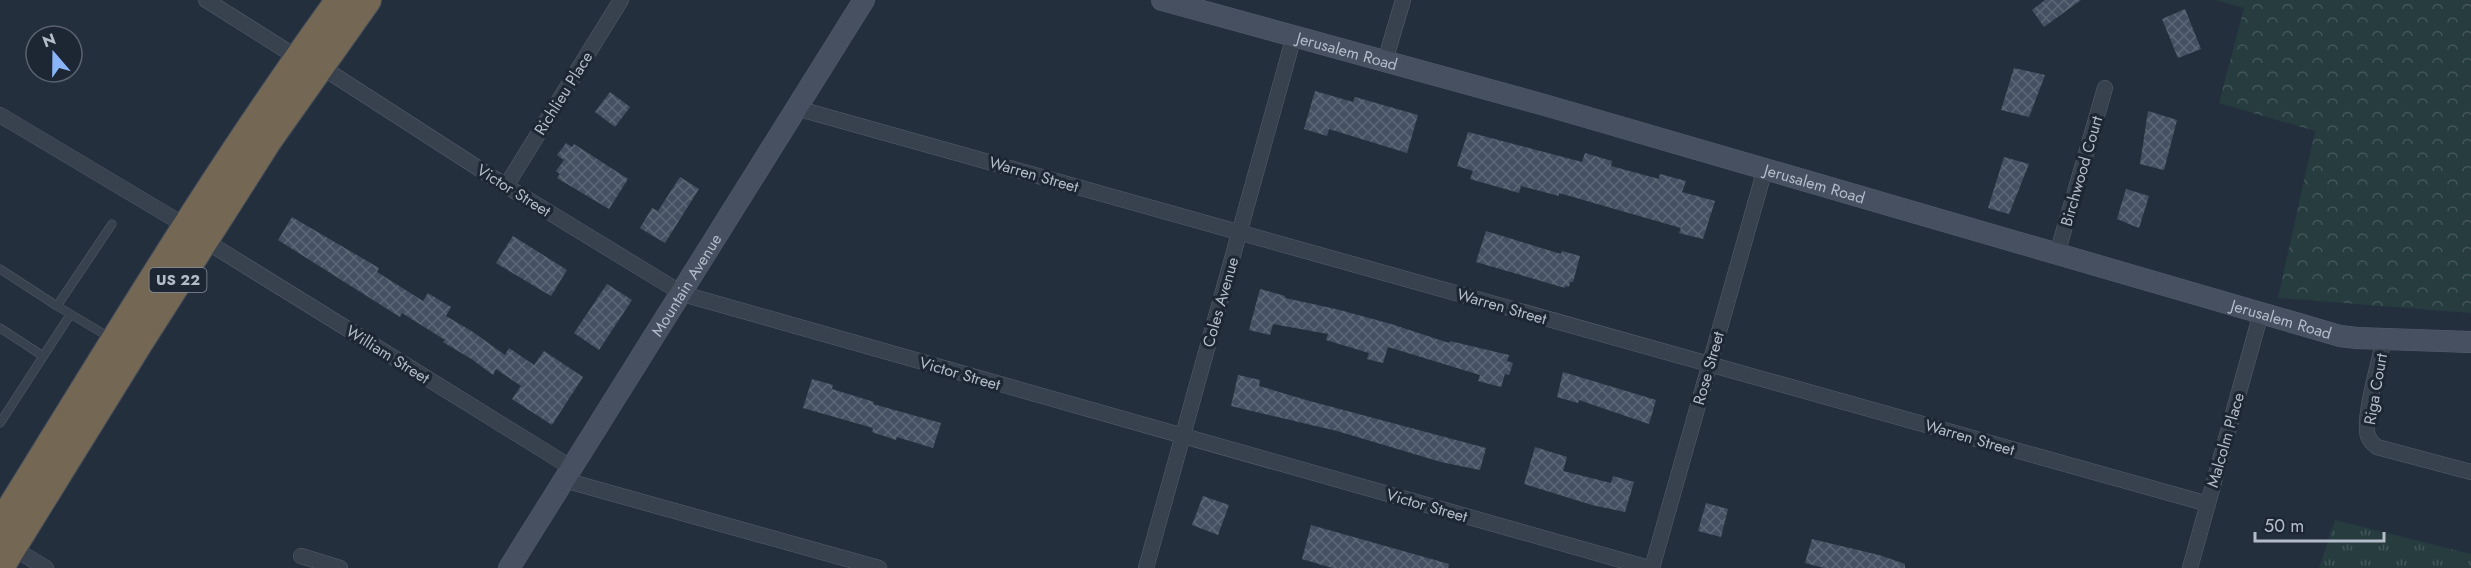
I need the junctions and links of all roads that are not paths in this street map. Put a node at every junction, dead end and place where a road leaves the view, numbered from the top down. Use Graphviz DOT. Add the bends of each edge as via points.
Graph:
graph roads {
  1 [pos="206,0"];
  2 [pos="340,0"];
  3 [pos="367,0"];
  4 [pos="621,0"];
  5 [pos="864,0"];
  6 [pos="1162,0"];
  7 [pos="1403,0"];
  8 [pos="1294,36"];
  9 [pos="1384,61"];
  10 [pos="309,62"];
  11 [pos="2105,88"];
  12 [pos="796,108"];
  13 [pos="0,115"];
  14 [pos="1765,169"];
  15 [pos="506,186"];
  16 [pos="112,224"];
  17 [pos="1239,232"];
  18 [pos="195,233"];
  19 [pos="2057,254"];
  20 [pos="0,269"];
  21 [pos="681,293"];
  22 [pos="57,306"];
  23 [pos="2261,313"];
  24 [pos="70,315"];
  25 [pos="0,328"];
  26 [pos="2384,339"];
  27 [pos="116,341"];
  28 [pos="2471,342"];
  29 [pos="43,356"];
  30 [pos="1710,364"];
  31 [pos="0,423"];
  32 [pos="1182,436"];
  33 [pos="2471,472"];
  34 [pos="568,474"];
  35 [pos="2208,504"];
  36 [pos="4,547"];
  37 [pos="301,556"];
  38 [pos="46,568"];
  39 [pos="340,568"];
  40 [pos="509,568"];
  41 [pos="879,568"];
  42 [pos="1146,568"];
  43 [pos="1650,568"];
  44 [pos="2190,568"];
  1 -- 10 [label="street, Victor Street"];
  2 -- 10 [label="highway, US 22"];
  3 -- 10 [label="highway, US 22"];
  4 -- 15 [label="street, Richlieu Place"];
  5 -- 12 [label="street, Mountain Avenue"];
  6 -- 8 [label="street, Jerusalem Road"];
  7 -- 9 [label="street"];
  8 -- 9 [label="street, Jerusalem Road"];
  8 -- 17 [label="street, Coles Avenue"];
  9 -- 14 [label="street, Jerusalem Road"];
  10 -- 15 [label="street, Victor Street"];
  10 -- 18 [label="highway, US 22" via="268,140"];
  11 -- 19 [label="street, Birchwood Court"];
  12 -- 17 [label="street, Warren Street"];
  12 -- 21 [label="street, Mountain Avenue"];
  13 -- 18 [label="street, William Street"];
  14 -- 19 [label="street, Jerusalem Road"];
  14 -- 30 [label="street, Rose Street"];
  15 -- 21 [label="street, Victor Street"];
  16 -- 22 [label="lane"];
  17 -- 30 [label="street, Warren Street"];
  17 -- 32 [label="street, Coles Avenue"];
  18 -- 27 [label="highway, US 22"];
  18 -- 34 [label="street, William Street"];
  18 -- 36 [label="highway, US 22"];
  19 -- 23 [label="street, Jerusalem Road"];
  20 -- 22 [label="lane"];
  21 -- 32 [label="street, Victor Street"];
  21 -- 34 [label="street, Mountain Avenue"];
  22 -- 24 [label="lane"];
  23 -- 26 [label="street, Jerusalem Road" via="2340,336"];
  23 -- 35 [label="street, Malcolm Place"];
  24 -- 27 [label="lane"];
  24 -- 29 [label="lane"];
  25 -- 29 [label="lane"];
  26 -- 28 [label="street, Jerusalem Road"];
  26 -- 33 [label="street, Riga Court" via="2367,421 2372,443"];
  27 -- 36 [label="highway, US 22"];
  29 -- 31 [label="lane"];
  30 -- 35 [label="street, Warren Street"];
  30 -- 43 [label="street, Rose Street"];
  32 -- 42 [label="street, Coles Avenue"];
  32 -- 43 [label="street, Victor Street"];
  34 -- 40 [label="street, Mountain Avenue"];
  34 -- 41 [label="street, William Street"];
  35 -- 44 [label="street, Malcolm Place"];
  36 -- 38 [label="street"];
  37 -- 39 [label="street"];
}
